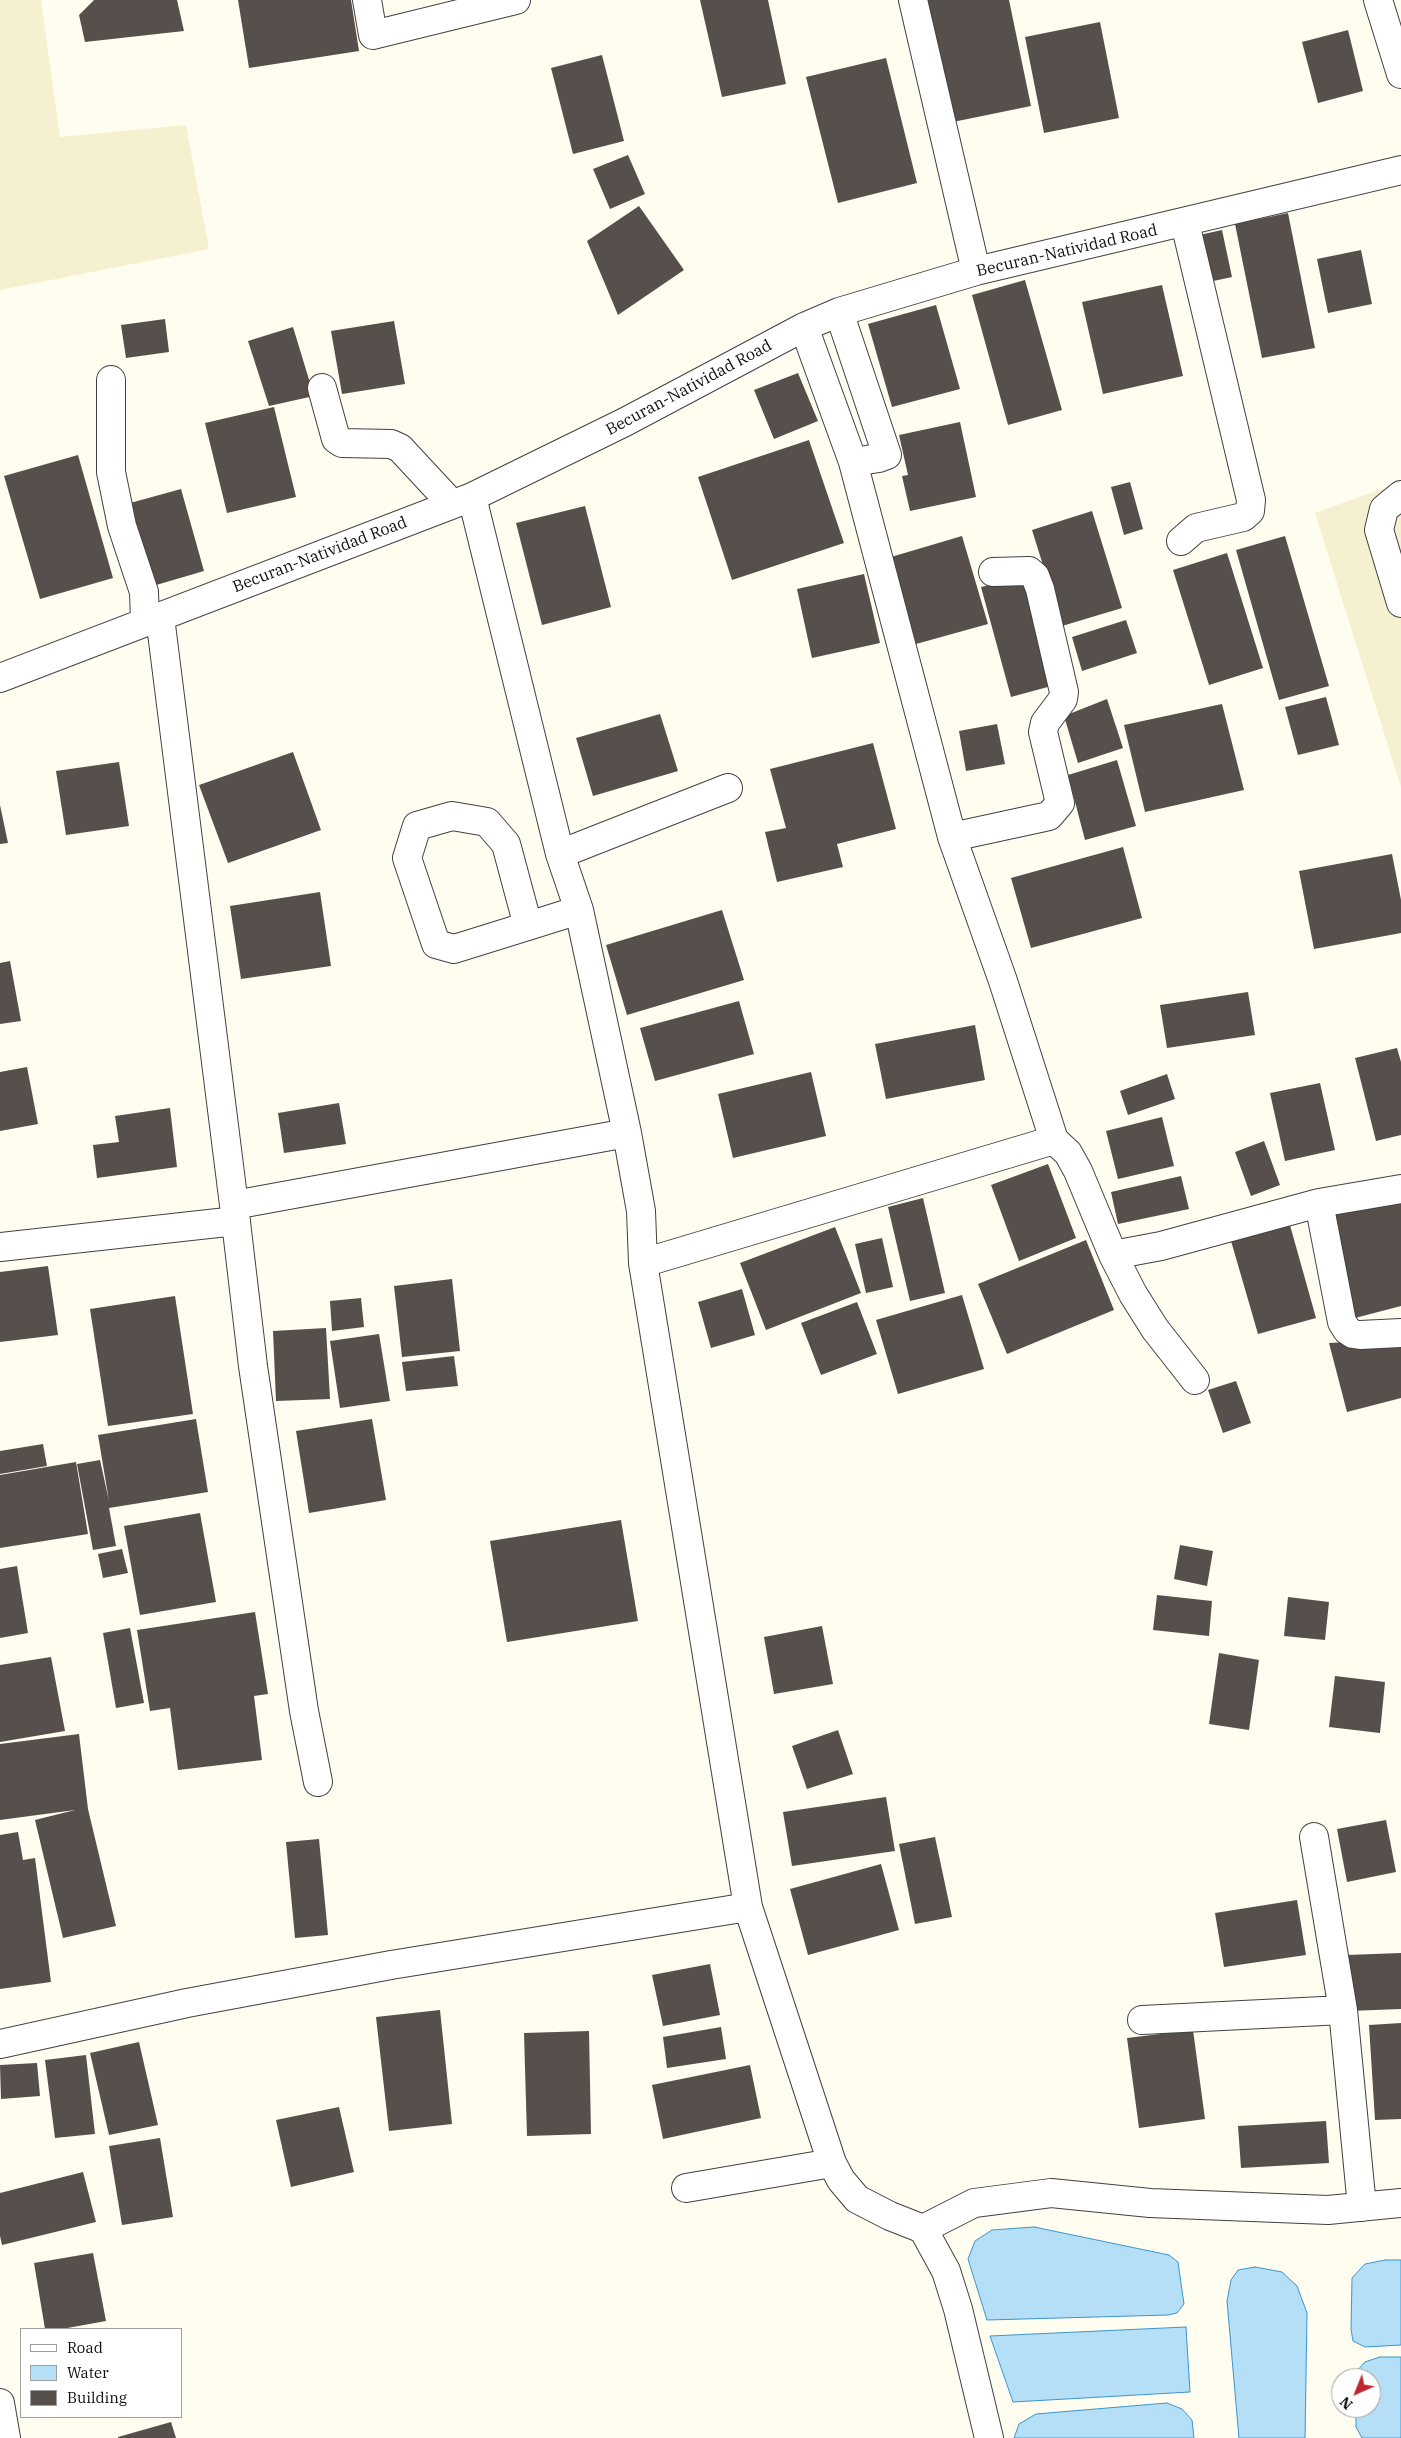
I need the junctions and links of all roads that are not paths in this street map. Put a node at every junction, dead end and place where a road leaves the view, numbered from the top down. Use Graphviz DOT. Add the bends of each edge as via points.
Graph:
graph roads {
  1 [pos="367,0"];
  2 [pos="516,0"];
  3 [pos="913,0"];
  4 [pos="1378,0"];
  5 [pos="1401,74"];
  6 [pos="1401,170"];
  7 [pos="1185,223"];
  8 [pos="976,271"];
  9 [pos="838,312"];
  10 [pos="804,327"];
  11 [pos="111,380"];
  12 [pos="322,388"];
  13 [pos="853,462"];
  14 [pos="1401,495"];
  15 [pos="462,500"];
  16 [pos="1181,540"];
  17 [pos="993,572"];
  18 [pos="1401,603"];
  19 [pos="152,619"];
  20 [pos="0,678"];
  21 [pos="728,788"];
  22 [pos="952,837"];
  23 [pos="560,854"];
  24 [pos="579,910"];
  25 [pos="528,926"];
  26 [pos="627,1133"];
  27 [pos="1054,1140"];
  28 [pos="1401,1189"];
  29 [pos="1320,1203"];
  30 [pos="235,1213"];
  31 [pos="0,1247"];
  32 [pos="1113,1255"];
  33 [pos="642,1262"];
  34 [pos="1401,1333"];
  35 [pos="1195,1380"];
  36 [pos="318,1782"];
  37 [pos="1314,1837"];
  38 [pos="748,1907"];
  39 [pos="1343,2010"];
  40 [pos="1142,2020"];
  41 [pos="0,2044"];
  42 [pos="832,2163"];
  43 [pos="686,2188"];
  44 [pos="1401,2203"];
  45 [pos="1362,2207"];
  46 [pos="923,2229"];
  47 [pos="0,2403"];
  48 [pos="6,2438"];
  49 [pos="989,2438"];
  1 -- 2 [label="street" via="373,35"];
  3 -- 8 [label="street"];
  4 -- 5 [label="street"];
  6 -- 7 [label="street, Becuran-Natividad Road"];
  7 -- 8 [label="street, Becuran-Natividad Road"];
  7 -- 16 [label="street" via="1250,511 1243,517 1196,528"];
  8 -- 9 [label="street, Becuran-Natividad Road"];
  9 -- 10 [label="street, Becuran-Natividad Road"];
  9 -- 13 [label="street" via="886,455"];
  10 -- 13 [label="street"];
  10 -- 15 [label="street, Becuran-Natividad Road" via="625,422"];
  11 -- 19 [label="street" via="111,472 122,526"];
  12 -- 15 [label="street" via="336,439 391,444 400,448"];
  13 -- 22 [label="street"];
  14 -- 18 [label="street" via="1384,509 1379,530"];
  15 -- 19 [label="street, Becuran-Natividad Road"];
  15 -- 23 [label="street"];
  17 -- 22 [label="street" via="1029,571 1040,589 1064,692 1043,732 1060,803 1049,816"];
  19 -- 20 [label="street, Becuran-Natividad Road"];
  19 -- 30 [label="street"];
  21 -- 23 [label="street"];
  22 -- 27 [label="street"];
  23 -- 24 [label="street"];
  24 -- 25 [label="street"];
  24 -- 26 [label="street"];
  25 -- 25 [label="street" via="454,949 436,944 407,858 417,826 452,816 487,822 506,844"];
  26 -- 30 [label="street"];
  26 -- 33 [label="street" via="641,1211"];
  27 -- 32 [label="street" via="1068,1153 1078,1171"];
  27 -- 33 [label="street"];
  28 -- 29 [label="street"];
  29 -- 32 [label="street" via="1161,1246"];
  29 -- 34 [label="street" via="1342,1322 1353,1334"];
  30 -- 31 [label="street"];
  30 -- 36 [label="street" via="254,1376 304,1711"];
  32 -- 35 [label="street" via="1155,1329"];
  33 -- 38 [label="street"];
  37 -- 39 [label="street"];
  38 -- 41 [label="street" via="186,2002"];
  38 -- 42 [label="street"];
  39 -- 40 [label="street"];
  39 -- 45 [label="street"];
  42 -- 43 [label="street"];
  42 -- 46 [label="street" via="857,2199"];
  44 -- 45 [label="street"];
  45 -- 46 [label="street" via="1328,2210 1150,2203 1051,2193 974,2203"];
  46 -- 49 [label="street" via="946,2271 955,2299"];
  47 -- 48 [label="street"];
}
